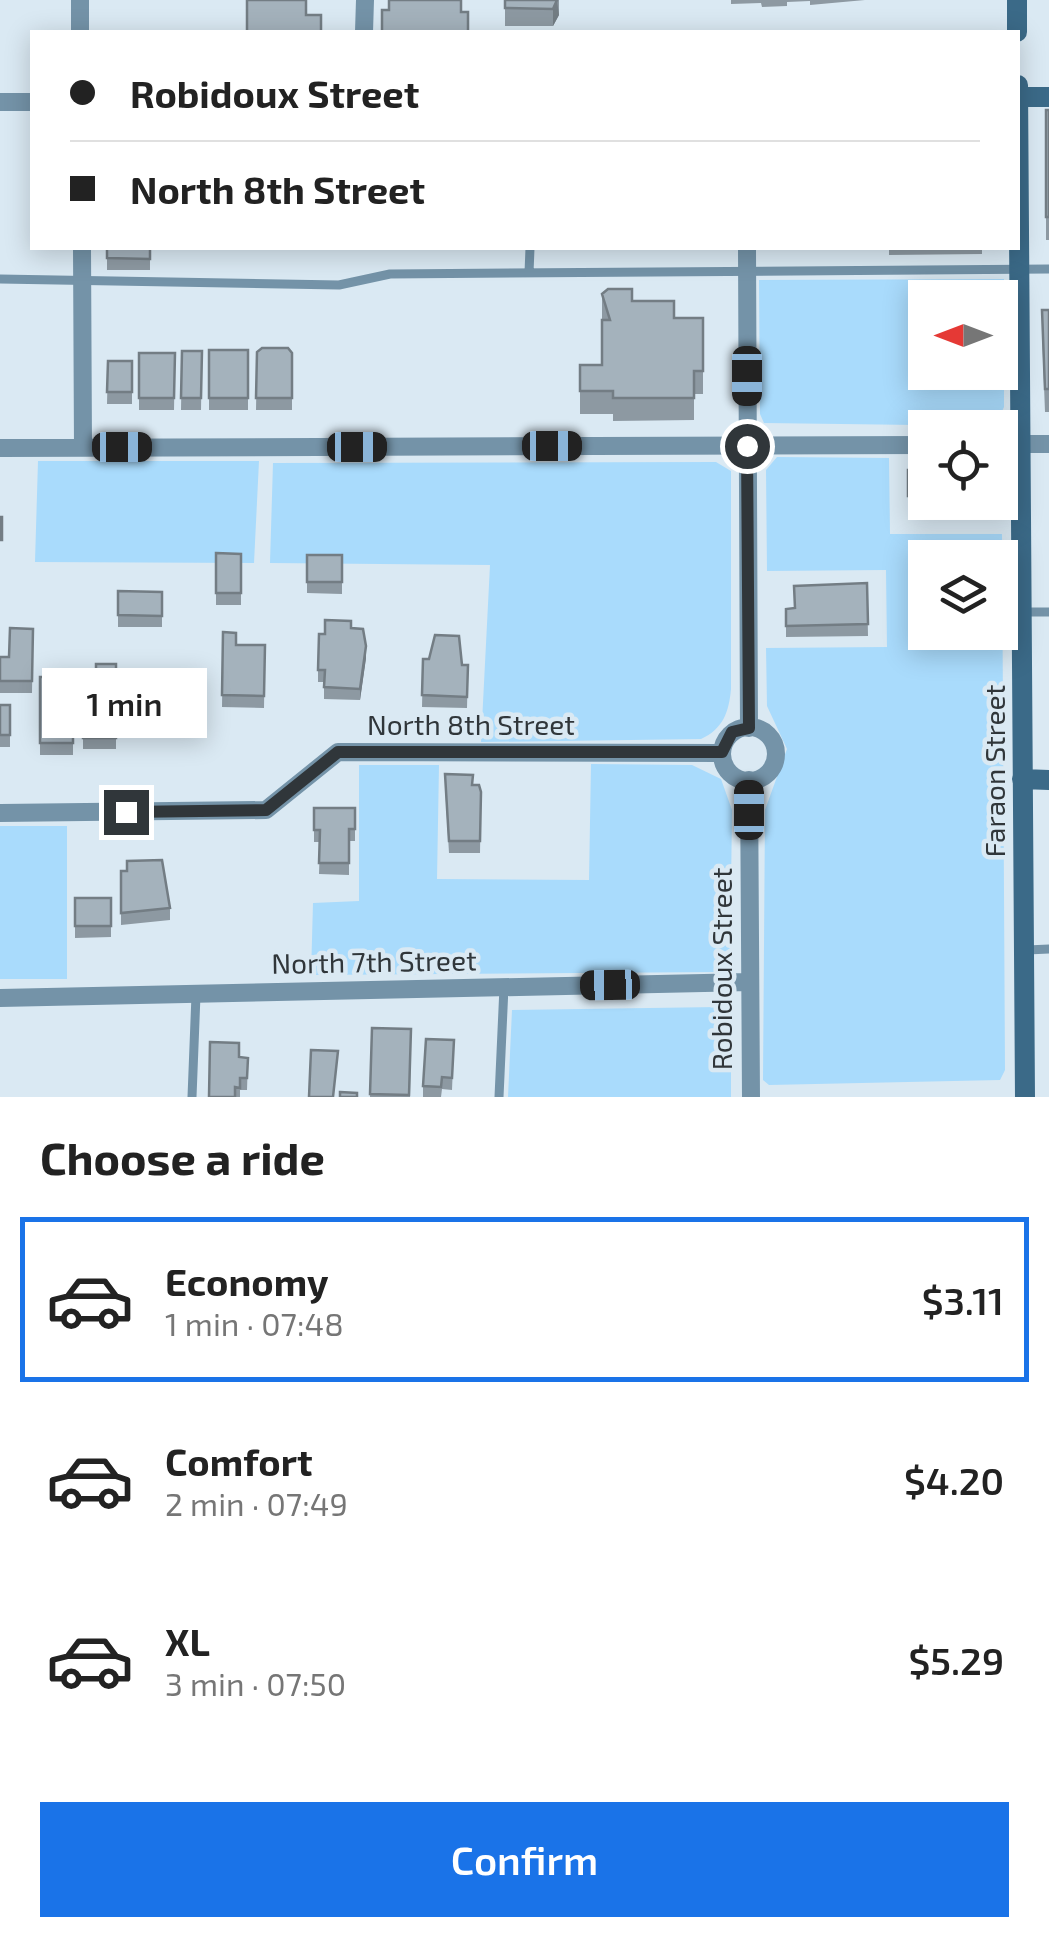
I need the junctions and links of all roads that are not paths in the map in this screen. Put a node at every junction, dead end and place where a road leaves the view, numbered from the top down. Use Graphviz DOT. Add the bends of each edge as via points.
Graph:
graph roads {
  1 [pos="80,0"];
  2 [pos="365,0"];
  3 [pos="1017,0"];
  4 [pos="80,30"];
  5 [pos="364,30"];
  6 [pos="1017,30"];
  7 [pos="1020,97"];
  8 [pos="1049,97"];
  9 [pos="0,102"];
  10 [pos="30,102"];
  11 [pos="82,250"];
  12 [pos="530,250"];
  13 [pos="747,250"];
  14 [pos="1018,250"];
  15 [pos="1049,269"];
  16 [pos="1018,270"];
  17 [pos="747,271"];
  18 [pos="530,273"];
  19 [pos="0,279"];
  20 [pos="82,280"];
  21 [pos="1012,410"];
  22 [pos="1018,444"];
  23 [pos="1049,444"];
  24 [pos="908,445"];
  25 [pos="747,446"];
  26 [pos="0,448"];
  27 [pos="83,448"];
  28 [pos="1015,520"];
  29 [pos="1022,612"];
  30 [pos="1049,612"];
  31 [pos="749,728"];
  32 [pos="722,752"];
  33 [pos="1022,779"];
  34 [pos="749,780"];
  35 [pos="1049,780"];
  36 [pos="0,813"];
  37 [pos="1024,950"];
  38 [pos="1049,950"];
  39 [pos="750,982"];
  40 [pos="504,987"];
  41 [pos="196,994"];
  42 [pos="0,998"];
  43 [pos="192,1097"];
  44 [pos="499,1097"];
  45 [pos="751,1097"];
  46 [pos="1025,1097"];
  1 -- 4 [label="street"];
  2 -- 5 [label="street"];
  3 -- 6 [label="street"];
  7 -- 8 [label="street"];
  9 -- 10 [label="street"];
  11 -- 20 [label="street"];
  12 -- 18 [label="lane"];
  13 -- 17 [label="street"];
  14 -- 16 [label="street, Faraon Street"];
  15 -- 16 [label="lane"];
  16 -- 17 [label="lane"];
  16 -- 21 [label="street, Faraon Street"];
  17 -- 18 [label="lane"];
  17 -- 25 [label="street"];
  18 -- 20 [label="lane" via="390,274 340,285"];
  19 -- 20 [label="lane"];
  20 -- 27 [label="street"];
  22 -- 23 [label="street"];
  24 -- 25 [label="street"];
  25 -- 27 [label="street"];
  25 -- 31 [label="street"];
  26 -- 27 [label="street"];
  28 -- 29 [label="street, Faraon Street"];
  29 -- 30 [label="lane"];
  29 -- 33 [label="street, Faraon Street"];
  31 -- 32 [label="street" via="732,732"];
  31 -- 34 [label="street" via="766,732 775,750 769,772"];
  32 -- 34 [label="street" via="729,772"];
  32 -- 36 [label="street, North 8th Street" via="338,752 266,810"];
  33 -- 35 [label="street"];
  33 -- 37 [label="street, Faraon Street"];
  34 -- 39 [label="street, Robidoux Street"];
  37 -- 38 [label="lane"];
  37 -- 46 [label="street, Faraon Street"];
  39 -- 40 [label="street, North 7th Street"];
  39 -- 45 [label="street, Robidoux Street"];
  40 -- 41 [label="street, North 7th Street"];
  40 -- 44 [label="lane"];
  41 -- 42 [label="street, North 7th Street"];
  41 -- 43 [label="lane"];
}
